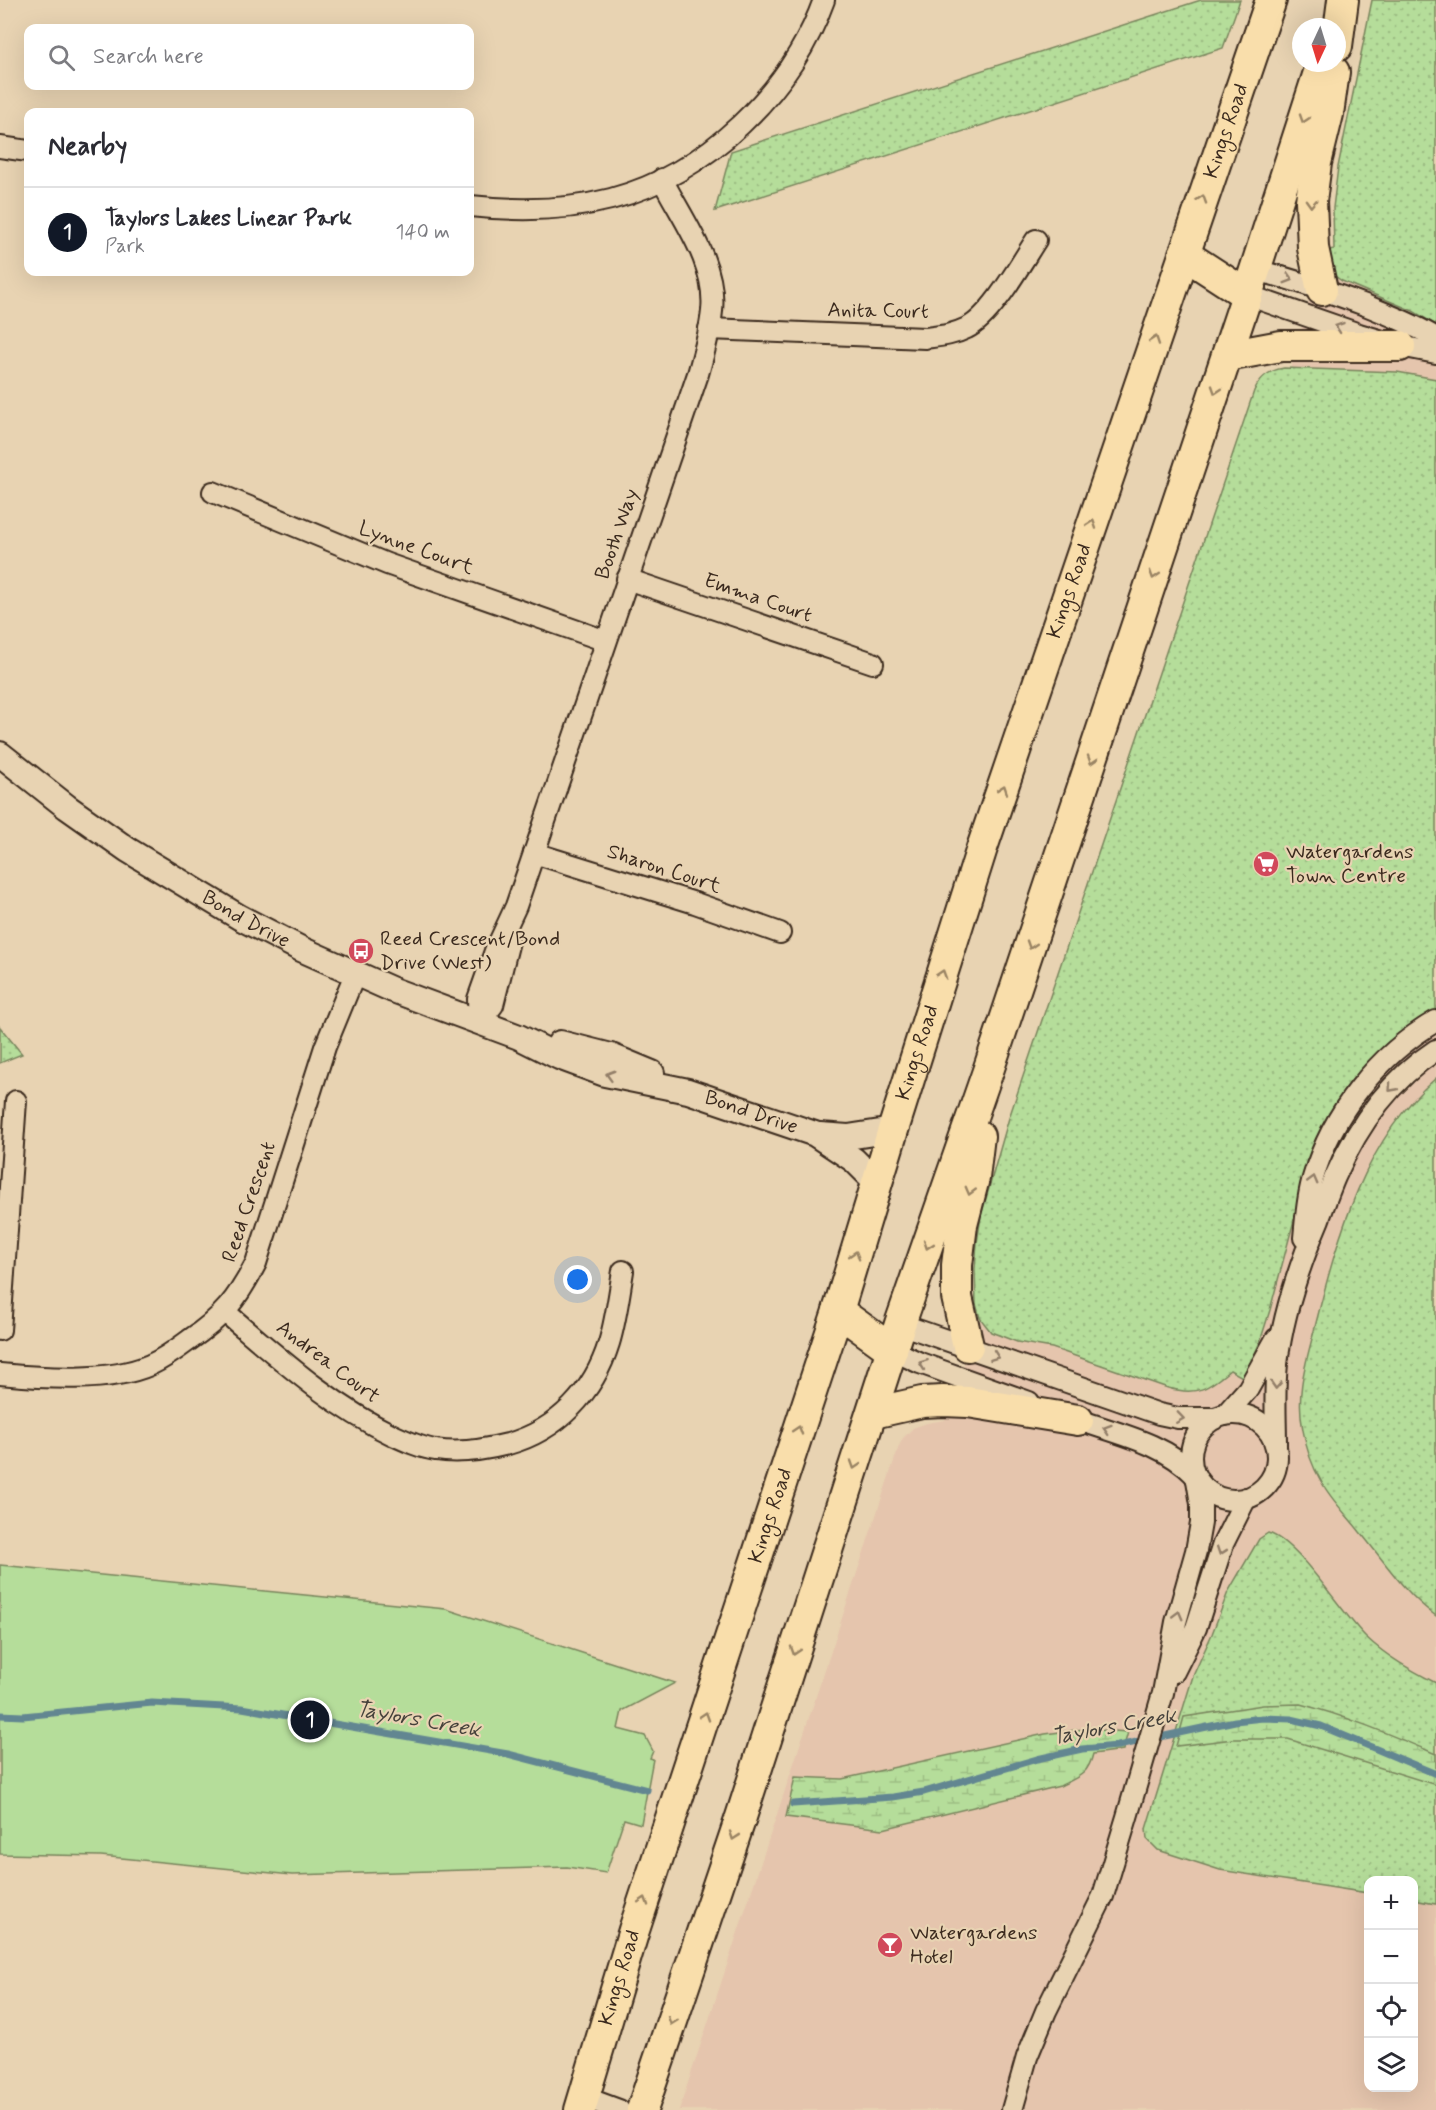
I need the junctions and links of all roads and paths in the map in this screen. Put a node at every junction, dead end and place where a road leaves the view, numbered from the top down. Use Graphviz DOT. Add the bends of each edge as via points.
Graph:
graph roads {
  1 [pos="824,0"];
  2 [pos="1271,0"];
  3 [pos="1343,0"];
  4 [pos="1336,18"];
  5 [pos="1341,18"];
  6 [pos="1319,72"];
  7 [pos="1334,72"];
  8 [pos="0,147"];
  9 [pos="24,150"];
  10 [pos="662,179"];
  11 [pos="474,206"];
  12 [pos="1036,240"];
  13 [pos="1184,255"];
  14 [pos="1251,282"];
  15 [pos="1322,290"];
  16 [pos="709,329"];
  17 [pos="1436,338"];
  18 [pos="1400,346"];
  19 [pos="1436,353"];
  20 [pos="1227,356"];
  21 [pos="213,492"];
  22 [pos="627,579"];
  23 [pos="606,641"];
  24 [pos="873,663"];
  25 [pos="0,754"];
  26 [pos="534,853"];
  27 [pos="780,933"];
  28 [pos="355,975"];
  29 [pos="1436,1021"];
  30 [pos="479,1023"];
  31 [pos="1436,1050"];
  32 [pos="988,1071"];
  33 [pos="16,1101"];
  34 [pos="893,1130"];
  35 [pos="815,1134"];
  36 [pos="878,1184"];
  37 [pos="1302,1258"];
  38 [pos="624,1271"];
  39 [pos="838,1311"];
  40 [pos="225,1312"];
  41 [pos="1283,1327"];
  42 [pos="0,1330"];
  43 [pos="896,1337"];
  44 [pos="968,1346"];
  45 [pos="0,1374"];
  46 [pos="873,1413"];
  47 [pos="1220,1416"];
  48 [pos="1078,1420"];
  49 [pos="1276,1446"];
  50 [pos="1196,1477"];
  51 [pos="1246,1498"];
  52 [pos="1163,1693"];
  53 [pos="582,2104"];
  54 [pos="619,2110"];
  55 [pos="642,2110"];
  56 [pos="1012,2110"];
  1 -- 10 [label="street" via="805,44 761,104 718,144"];
  13 -- 2 [label="main road, Kings Road, one-way"];
  3 -- 4 [label="main road"];
  3 -- 5 [label="main road"];
  6 -- 14 [label="main road, one-way"];
  7 -- 15 [label="main road, one-way" via="1311,201 1313,248"];
  8 -- 9 [label="street"];
  10 -- 11 [label="street" via="636,191 581,205 518,210"];
  10 -- 16 [label="street, Booth Way" via="704,260 712,294"];
  12 -- 16 [label="street, Anita Court" via="985,313 969,327 949,335 926,338"];
  13 -- 14 [label="main road"];
  34 -- 13 [label="main road, Kings Road, one-way" via="982,848"];
  14 -- 15 [label="street, one-way"];
  18 -- 14 [label="street, one-way" via="1359,334"];
  14 -- 20 [label="main road"];
  15 -- 17 [label="street" via="1412,324"];
  16 -- 22 [label="street, Booth Way" via="698,374"];
  18 -- 19 [label="street"];
  18 -- 20 [label="main road" via="1281,346"];
  20 -- 32 [label="main road, one-way"];
  21 -- 23 [label="street, Lynne Court" via="387,564"];
  22 -- 23 [label="street, Booth Way"];
  22 -- 24 [label="street, Emma Court"];
  23 -- 26 [label="street, Booth Way"];
  25 -- 28 [label="street, Bond Drive" via="128,850 239,917"];
  26 -- 27 [label="street, Sharon Court"];
  26 -- 30 [label="street, Booth Way" via="516,906 493,1005"];
  28 -- 30 [label="street, Bond Drive"];
  28 -- 40 [label="street, Reed Crescent" via="325,1047 256,1263 242,1291"];
  37 -- 29 [label="street, one-way" via="1312,1180 1340,1116 1395,1049"];
  30 -- 35 [label="street, Bond Drive" via="605,1074 688,1091"];
  31 -- 37 [label="street, one-way" via="1402,1077 1365,1123 1348,1150"];
  32 -- 43 [label="main road, one-way"];
  32 -- 44 [label="main road, one-way" via="974,1178 957,1265 957,1298"];
  33 -- 42 [label="street"];
  34 -- 35 [label="street" via="848,1137"];
  34 -- 36 [label="main road, Kings Road"];
  35 -- 36 [label="street" via="854,1160"];
  39 -- 36 [label="main road, Kings Road, one-way"];
  37 -- 41 [label="street"];
  38 -- 40 [label="street, Andrea Court" via="609,1343 593,1381 574,1405 544,1429 520,1440 461,1452 409,1443 375,1427 332,1400"];
  39 -- 43 [label="main road"];
  53 -- 39 [label="main road, Kings Road, one-way" via="634,1930"];
  40 -- 45 [label="street, Reed Crescent" via="149,1366 80,1377"];
  41 -- 47 [label="street" via="1248,1389"];
  41 -- 49 [label="street, one-way" via="1275,1387"];
  43 -- 44 [label="street"];
  43 -- 46 [label="main road"];
  48 -- 43 [label="street, one-way" via="920,1363"];
  44 -- 47 [label="street, one-way" via="1159,1414 1186,1419"];
  46 -- 48 [label="main road" via="943,1401"];
  46 -- 55 [label="main road, one-way"];
  47 -- 49 [label="street" via="1238,1414 1256,1420"];
  47 -- 50 [label="street" via="1204,1425 1196,1436 1191,1462"];
  50 -- 48 [label="street, one-way" via="1176,1458 1153,1445"];
  49 -- 51 [label="street" via="1276,1467 1270,1480"];
  50 -- 51 [label="street" via="1206,1490 1219,1497"];
  52 -- 50 [label="street, one-way" via="1201,1523"];
  51 -- 52 [label="street, one-way" via="1222,1544 1196,1628"];
  52 -- 56 [label="street" via="1103,1896 1046,2011 1027,2057"];
  53 -- 54 [label="street"];
}
